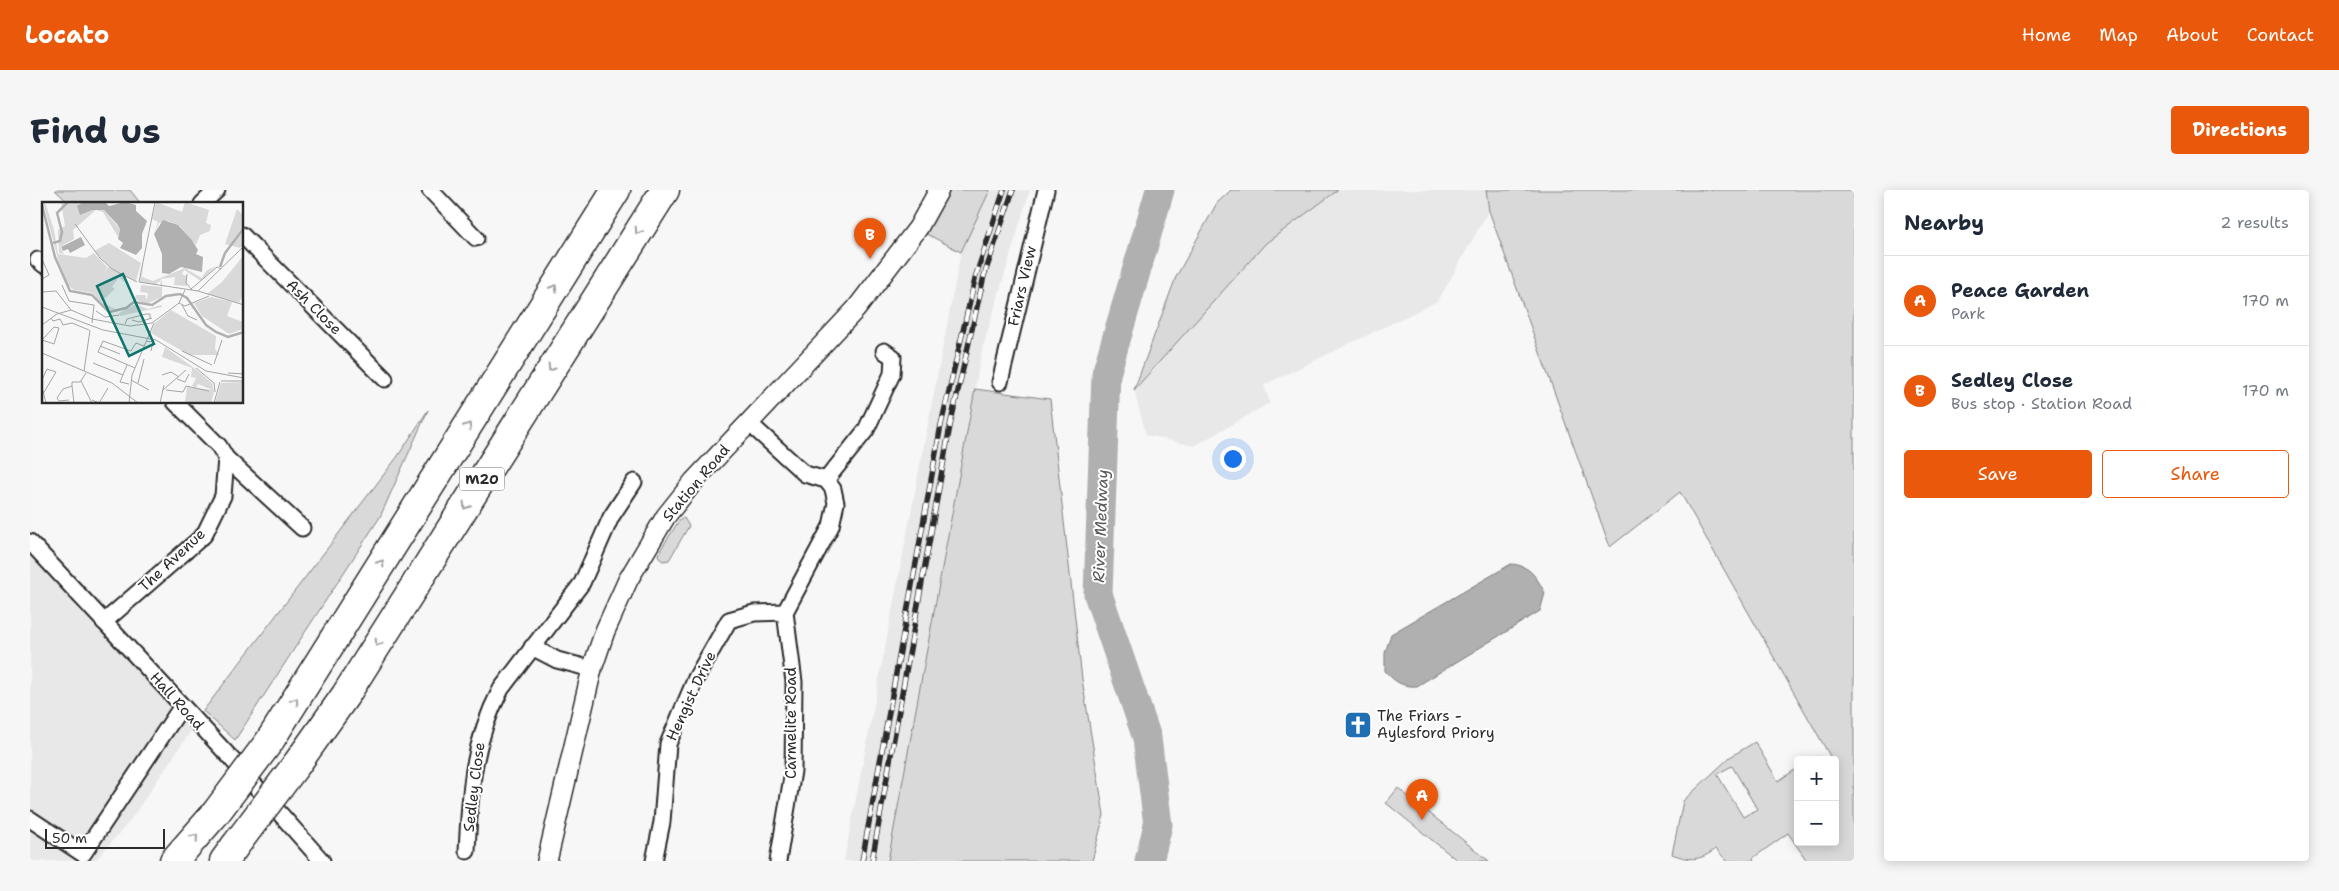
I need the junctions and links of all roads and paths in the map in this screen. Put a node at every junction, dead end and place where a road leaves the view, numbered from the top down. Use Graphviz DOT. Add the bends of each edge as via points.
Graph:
graph roads {
  1 [pos="430,190"];
  2 [pos="616,190"];
  3 [pos="665,190"];
  4 [pos="939,190"];
  5 [pos="1046,190"];
  6 [pos="244,237"];
  7 [pos="476,238"];
  8 [pos="884,351"];
  9 [pos="385,379"];
  10 [pos="1000,382"];
  11 [pos="177,404"];
  12 [pos="748,423"];
  13 [pos="226,458"];
  14 [pos="826,480"];
  15 [pos="634,482"];
  16 [pos="302,528"];
  17 [pos="30,542"];
  18 [pos="785,612"];
  19 [pos="104,622"];
  20 [pos="532,647"];
  21 [pos="592,669"];
  22 [pos="182,706"];
  23 [pos="30,819"];
  24 [pos="467,851"];
  25 [pos="230,853"];
  26 [pos="174,861"];
  27 [pos="322,861"];
  28 [pos="546,861"];
  29 [pos="654,861"];
  30 [pos="778,861"];
  1 -- 7 [label="street"];
  26 -- 2 [label="highway, M20, one-way, bridge" via="215,814 269,742"];
  3 -- 25 [label="highway, M20, one-way, bridge" via="345,696"];
  4 -- 12 [label="street, Station Road" via="918,228 862,303"];
  5 -- 10 [label="street, Friars View"];
  6 -- 9 [label="street, Ash Close"];
  8 -- 14 [label="street" via="893,357 892,374 866,430"];
  11 -- 13 [label="street" via="219,446"];
  12 -- 14 [label="street" via="805,474"];
  12 -- 21 [label="street, Station Road" via="666,516 628,580"];
  13 -- 16 [label="street"];
  13 -- 19 [label="street, The Avenue" via="223,496 204,535"];
  14 -- 18 [label="street" via="833,489 836,503 830,526"];
  15 -- 20 [label="street, Sedley Close" via="611,517 582,582"];
  17 -- 19 [label="street, Hall Road"];
  18 -- 29 [label="street, Hengist Drive" via="754,613 729,620 696,678 668,744 662,822"];
  18 -- 30 [label="street, Carmelite Road" via="794,682 793,771"];
  19 -- 22 [label="street, Hall Road"];
  20 -- 21 [label="street" via="557,660"];
  20 -- 24 [label="street, Sedley Close" via="500,689 482,730 470,792"];
  21 -- 28 [label="street, Station Road"];
  22 -- 23 [label="street" via="83,854"];
  22 -- 27 [label="street, Hall Road"];
}
